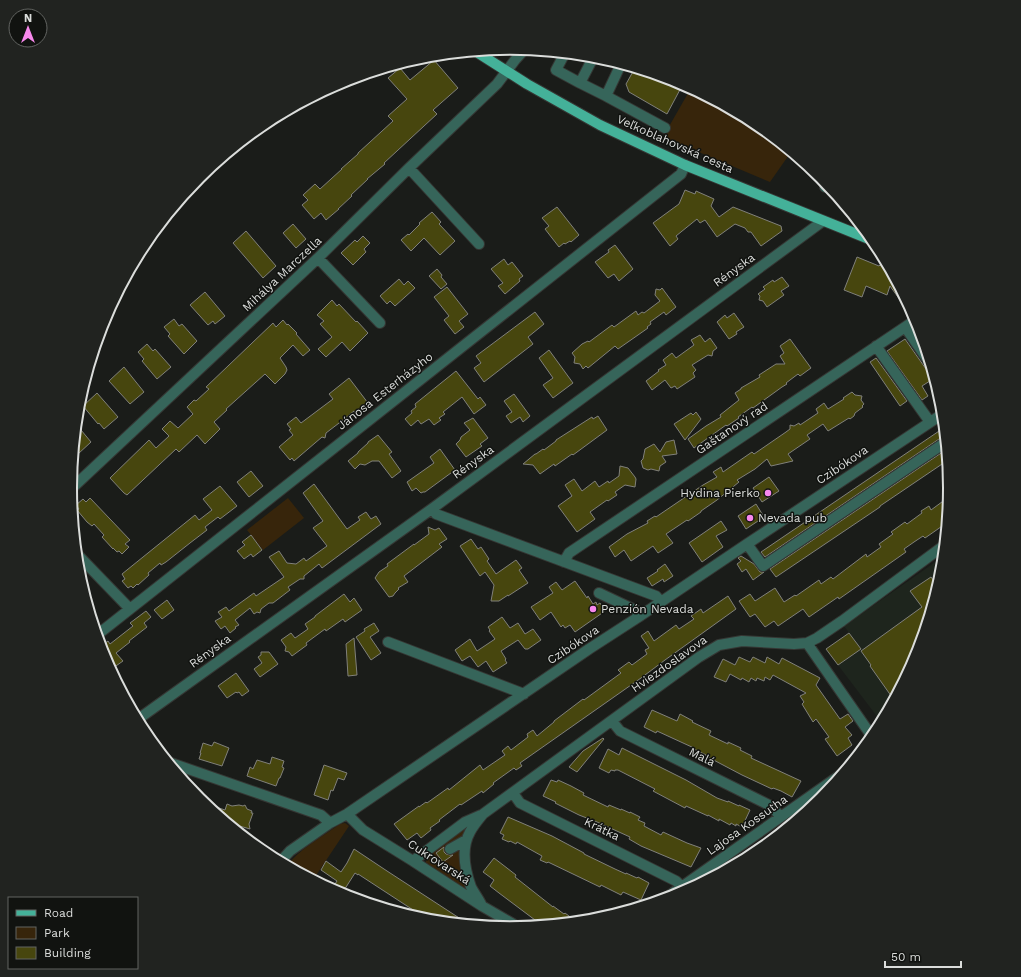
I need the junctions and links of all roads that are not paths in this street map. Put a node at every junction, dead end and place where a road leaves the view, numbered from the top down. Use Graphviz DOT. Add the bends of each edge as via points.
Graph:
graph roads {
  1 [pos="520,55"];
  2 [pos="481,56"];
  3 [pos="562,58"];
  4 [pos="591,62"];
  5 [pos="619,69"];
  6 [pos="507,72"];
  7 [pos="580,83"];
  8 [pos="606,96"];
  9 [pos="665,128"];
  10 [pos="685,165"];
  11 [pos="409,168"];
  12 [pos="823,221"];
  13 [pos="862,236"];
  14 [pos="479,244"];
  15 [pos="318,258"];
  16 [pos="380,323"];
  17 [pos="911,323"];
  18 [pos="905,327"];
  19 [pos="876,346"];
  20 [pos="922,351"];
  21 [pos="938,417"];
  22 [pos="930,422"];
  23 [pos="941,445"];
  24 [pos="77,483"];
  25 [pos="433,508"];
  26 [pos="747,544"];
  27 [pos="939,549"];
  28 [pos="83,560"];
  29 [pos="564,562"];
  30 [pos="599,593"];
  31 [pos="661,602"];
  32 [pos="130,609"];
  33 [pos="640,616"];
  34 [pos="101,632"];
  35 [pos="388,642"];
  36 [pos="807,643"];
  37 [pos="524,694"];
  38 [pos="142,716"];
  39 [pos="612,721"];
  40 [pos="869,732"];
  41 [pos="178,765"];
  42 [pos="826,785"];
  43 [pos="513,793"];
  44 [pos="347,814"];
  45 [pos="483,814"];
  46 [pos="780,817"];
  47 [pos="330,823"];
  48 [pos="466,840"];
  49 [pos="450,849"];
  50 [pos="284,858"];
  51 [pos="413,861"];
  52 [pos="685,885"];
  53 [pos="682,887"];
  54 [pos="482,906"];
  55 [pos="510,922"];
  1 -- 6 [label="street, Mihálya Marczella"];
  2 -- 6 [label="main road, Veľkoblahovská cesta"];
  3 -- 7 [label="street" via="556,70"];
  4 -- 7 [label="street"];
  5 -- 8 [label="street"];
  6 -- 10 [label="main road, Veľkoblahovská cesta" via="600,125"];
  6 -- 11 [label="street, Mihálya Marczella"];
  7 -- 8 [label="street"];
  8 -- 9 [label="street"];
  10 -- 12 [label="main road, Veľkoblahovská cesta"];
  10 -- 32 [label="street, Jánosa Esterházyho" via="675,179"];
  11 -- 14 [label="street"];
  11 -- 15 [label="street, Mihálya Marczella"];
  12 -- 13 [label="main road, Veľkoblahovská cesta"];
  12 -- 25 [label="street, Rényska"];
  15 -- 16 [label="street"];
  15 -- 24 [label="street, Mihálya Marczella"];
  17 -- 18 [label="street, Gaštanový rad"];
  18 -- 19 [label="street, Gaštanový rad"];
  18 -- 20 [label="street"];
  19 -- 22 [label="street"];
  19 -- 29 [label="street, Gaštanový rad" via="569,553"];
  21 -- 22 [label="street, Czibókova"];
  22 -- 26 [label="street, Czibókova"];
  23 -- 26 [label="street" via="763,566"];
  25 -- 29 [label="street" via="436,514"];
  25 -- 38 [label="street, Rényska"];
  26 -- 31 [label="street, Czibókova"];
  27 -- 36 [label="street" via="842,621"];
  28 -- 32 [label="street"];
  29 -- 31 [label="street" via="656,596"];
  30 -- 33 [label="street" via="637,611"];
  31 -- 33 [label="street, Czibókova"];
  32 -- 34 [label="street, Jánosa Esterházyho"];
  33 -- 37 [label="street, Czibókova"];
  35 -- 37 [label="street"];
  36 -- 39 [label="street, Hviezdoslavova" via="742,641 719,645"];
  36 -- 40 [label="street"];
  37 -- 44 [label="street, Czibókova"];
  39 -- 43 [label="street, Hviezdoslavova"];
  39 -- 46 [label="street, Malá" via="620,731 773,807"];
  41 -- 47 [label="street" via="321,815"];
  42 -- 46 [label="street, Lajosa Kossutha"];
  43 -- 45 [label="street, Hviezdoslavova"];
  43 -- 53 [label="street, Krátka" via="520,803 676,881"];
  44 -- 47 [label="street, Czibókova"];
  44 -- 51 [label="street, Cukrovarská" via="363,830"];
  45 -- 48 [label="street, Hviezdoslavova"];
  45 -- 51 [label="street, Hviezdoslavova" via="465,822"];
  46 -- 52 [label="street, Lajosa Kossutha"];
  47 -- 50 [label="street, Czibókova"];
  48 -- 49 [label="street"];
  48 -- 54 [label="street, Hviezdoslavova" via="466,871"];
  51 -- 54 [label="street, Cukrovarská"];
  54 -- 55 [label="street, Cukrovarská"];
}
